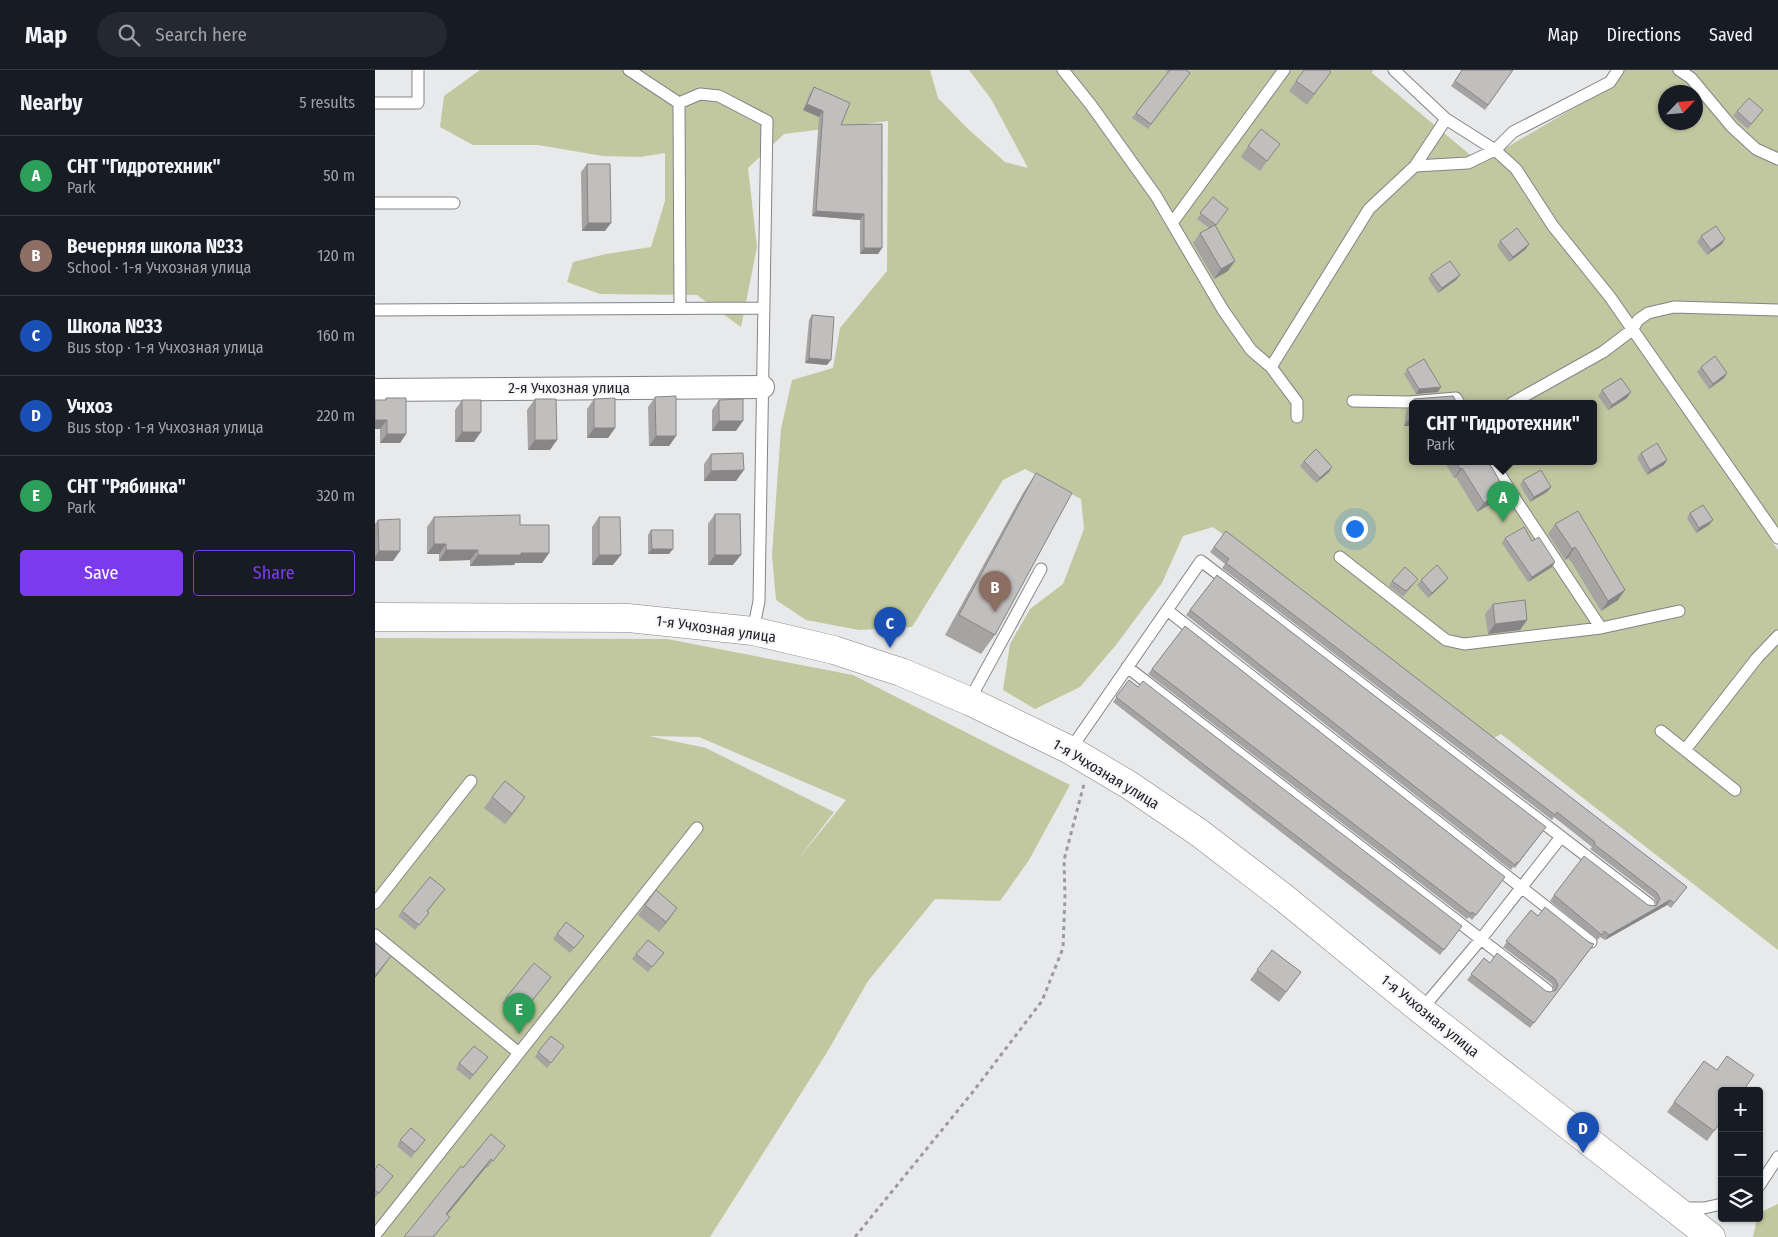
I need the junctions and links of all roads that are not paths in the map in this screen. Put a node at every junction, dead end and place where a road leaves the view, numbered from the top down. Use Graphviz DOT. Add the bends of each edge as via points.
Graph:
graph roads {
  1 [pos="417,70"];
  2 [pos="629,70"];
  3 [pos="1063,70"];
  4 [pos="1284,70"];
  5 [pos="1394,70"];
  6 [pos="1618,70"];
  7 [pos="1679,70"];
  8 [pos="375,103"];
  9 [pos="679,103"];
  10 [pos="1446,119"];
  11 [pos="1495,150"];
  12 [pos="1778,159"];
  13 [pos="1415,166"];
  14 [pos="375,203"];
  15 [pos="454,203"];
  16 [pos="1172,224"];
  17 [pos="681,308"];
  18 [pos="764,308"];
  19 [pos="375,310"];
  20 [pos="1778,310"];
  21 [pos="1632,330"];
  22 [pos="1271,367"];
  23 [pos="763,387"];
  24 [pos="375,390"];
  25 [pos="1432,400"];
  26 [pos="1457,400"];
  27 [pos="1517,400"];
  28 [pos="1353,402"];
  29 [pos="1409,402"];
  30 [pos="1297,416"];
  31 [pos="1494,465"];
  32 [pos="1778,538"];
  33 [pos="1340,557"];
  34 [pos="1041,568"];
  35 [pos="1167,610"];
  36 [pos="1679,611"];
  37 [pos="375,617"];
  38 [pos="1601,628"];
  39 [pos="753,631"];
  40 [pos="1778,636"];
  41 [pos="1127,667"];
  42 [pos="969,701"];
  43 [pos="1661,731"];
  44 [pos="1685,750"];
  45 [pos="1080,756"];
  46 [pos="471,781"];
  47 [pos="1735,790"];
  48 [pos="697,828"];
  49 [pos="1561,837"];
  50 [pos="1521,888"];
  51 [pos="375,903"];
  52 [pos="1649,904"];
  53 [pos="375,935"];
  54 [pos="1481,940"];
  55 [pos="1591,942"];
  56 [pos="1547,990"];
  57 [pos="1421,1010"];
  58 [pos="519,1053"];
  59 [pos="1778,1157"];
  60 [pos="1763,1180"];
  61 [pos="1718,1205"];
  62 [pos="1674,1208"];
  63 [pos="375,1236"];
  64 [pos="1711,1237"];
  1 -- 8 [label="lane" via="418,103"];
  2 -- 9 [label="lane"];
  3 -- 16 [label="lane" via="1151,188"];
  4 -- 16 [label="lane"];
  5 -- 10 [label="lane"];
  6 -- 11 [label="lane" via="1610,82 1513,132"];
  7 -- 12 [label="lane" via="1691,78 1732,127 1756,149"];
  9 -- 17 [label="lane"];
  9 -- 18 [label="lane" via="700,94 719,96 767,121"];
  10 -- 11 [label="lane"];
  10 -- 13 [label="lane"];
  11 -- 13 [label="lane" via="1468,164"];
  11 -- 21 [label="lane" via="1516,169 1553,226"];
  13 -- 22 [label="lane" via="1369,209"];
  14 -- 15 [label="lane"];
  16 -- 22 [label="lane" via="1223,310 1251,350"];
  17 -- 18 [label="lane"];
  17 -- 19 [label="lane"];
  18 -- 23 [label="lane"];
  20 -- 21 [label="lane" via="1674,307 1648,313"];
  21 -- 27 [label="lane" via="1603,352"];
  21 -- 32 [label="lane"];
  22 -- 30 [label="lane" via="1297,402"];
  23 -- 24 [label="street, 2-я Учхозная улица"];
  23 -- 39 [label="lane" via="759,601"];
  25 -- 26 [label="lane"];
  28 -- 29 [label="lane"];
  31 -- 38 [label="lane"];
  33 -- 38 [label="lane" via="1446,640 1464,644"];
  34 -- 42 [label="lane"];
  35 -- 41 [label="lane"];
  35 -- 49 [label="lane" via="1201,561"];
  35 -- 50 [label="lane"];
  36 -- 38 [label="lane"];
  37 -- 39 [label="street, 1-я Учхозная улица" via="628,618"];
  39 -- 42 [label="street, 1-я Учхозная улица" via="834,650 901,672"];
  40 -- 44 [label="lane"];
  41 -- 45 [label="lane"];
  41 -- 54 [label="lane"];
  42 -- 45 [label="street, 1-я Учхозная улица"];
  43 -- 44 [label="lane"];
  44 -- 47 [label="lane"];
  45 -- 57 [label="street, 1-я Учхозная улица" via="1198,832"];
  46 -- 51 [label="lane"];
  48 -- 58 [label="lane"];
  49 -- 50 [label="lane"];
  49 -- 52 [label="lane"];
  50 -- 54 [label="lane"];
  50 -- 55 [label="lane"];
  53 -- 58 [label="lane"];
  54 -- 56 [label="lane"];
  54 -- 57 [label="lane"];
  57 -- 62 [label="street, 1-я Учхозная улица"];
  58 -- 63 [label="lane"];
  59 -- 60 [label="lane"];
  61 -- 62 [label="lane"];
  62 -- 64 [label="street, 1-я Учхозная улица"];
}
